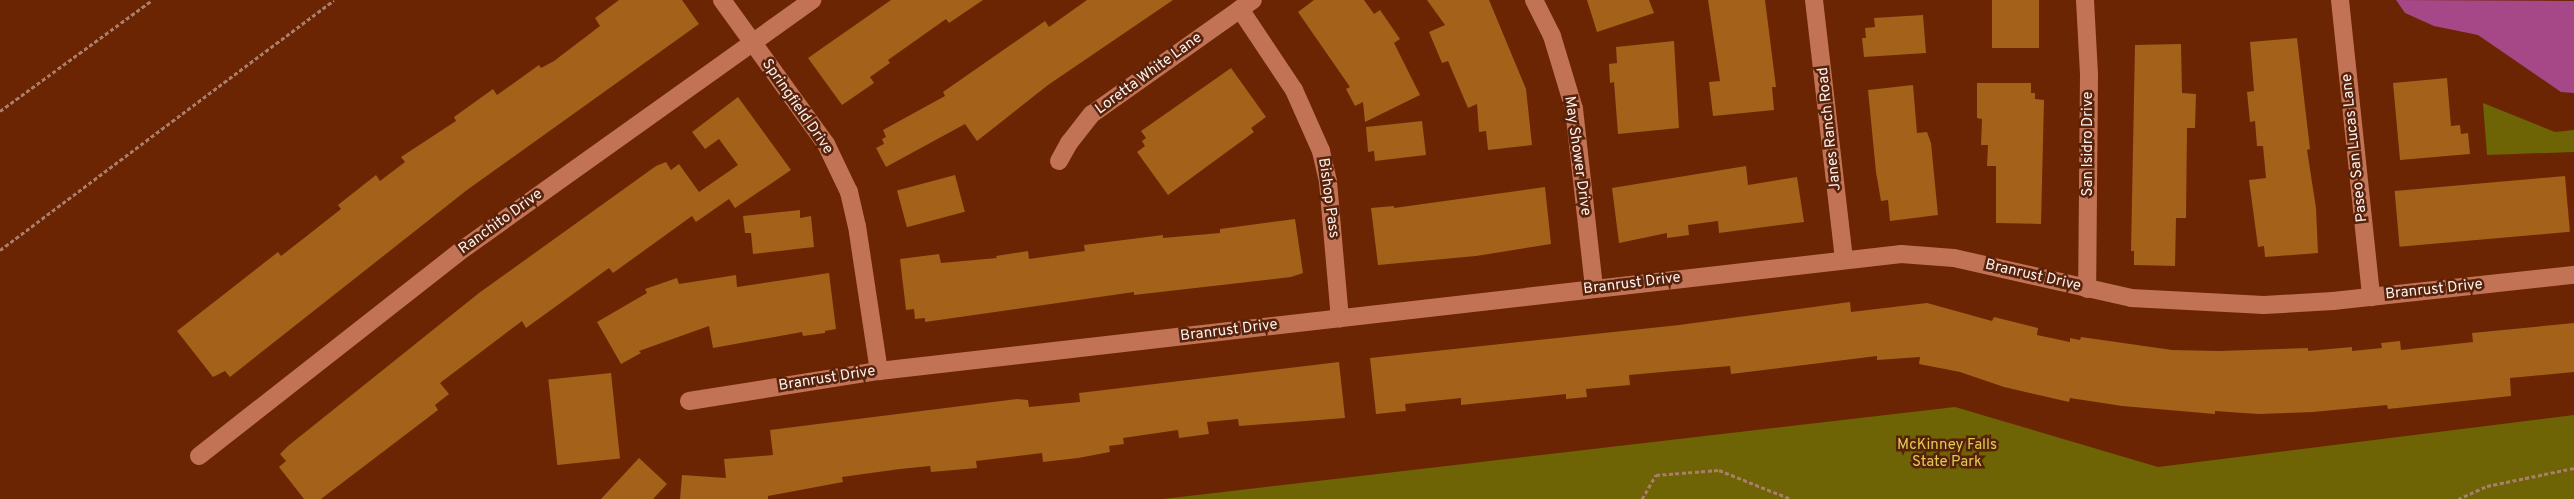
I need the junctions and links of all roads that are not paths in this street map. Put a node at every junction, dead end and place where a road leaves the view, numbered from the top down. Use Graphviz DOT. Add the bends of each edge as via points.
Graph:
graph roads {
  1 [pos="722,0"];
  2 [pos="812,0"];
  3 [pos="1534,0"];
  4 [pos="1814,0"];
  5 [pos="2085,0"];
  6 [pos="2340,0"];
  7 [pos="1246,5"];
  8 [pos="752,43"];
  9 [pos="1059,161"];
  10 [pos="1844,259"];
  11 [pos="2574,275"];
  12 [pos="1594,288"];
  13 [pos="2087,289"];
  14 [pos="2372,297"];
  15 [pos="1340,318"];
  16 [pos="879,371"];
  17 [pos="688,401"];
  18 [pos="199,456"];
  1 -- 8 [label="street, Springfield Drive"];
  2 -- 8 [label="street, Ranchito Drive"];
  3 -- 12 [label="street, May Shower Drive" via="1552,36 1574,109"];
  4 -- 10 [label="street, Janes Ranch Road"];
  5 -- 13 [label="street, San Isidro Drive" via="2089,84"];
  6 -- 14 [label="street, Paseo San Lucas Lane"];
  7 -- 9 [label="street, Loretta White Lane" via="1092,114 1069,142"];
  7 -- 15 [label="street, Bishop Pass" via="1294,90 1322,151 1328,182"];
  8 -- 16 [label="street, Springfield Drive" via="826,144 849,192"];
  8 -- 18 [label="street, Ranchito Drive" via="459,252"];
  10 -- 12 [label="street, Branrust Drive"];
  10 -- 13 [label="street, Branrust Drive" via="1928,254"];
  11 -- 14 [label="street, Branrust Drive"];
  12 -- 15 [label="street, Branrust Drive"];
  13 -- 14 [label="street, Branrust Drive" via="2131,298 2264,305"];
  15 -- 16 [label="street, Branrust Drive"];
  16 -- 17 [label="street, Branrust Drive"];
}
